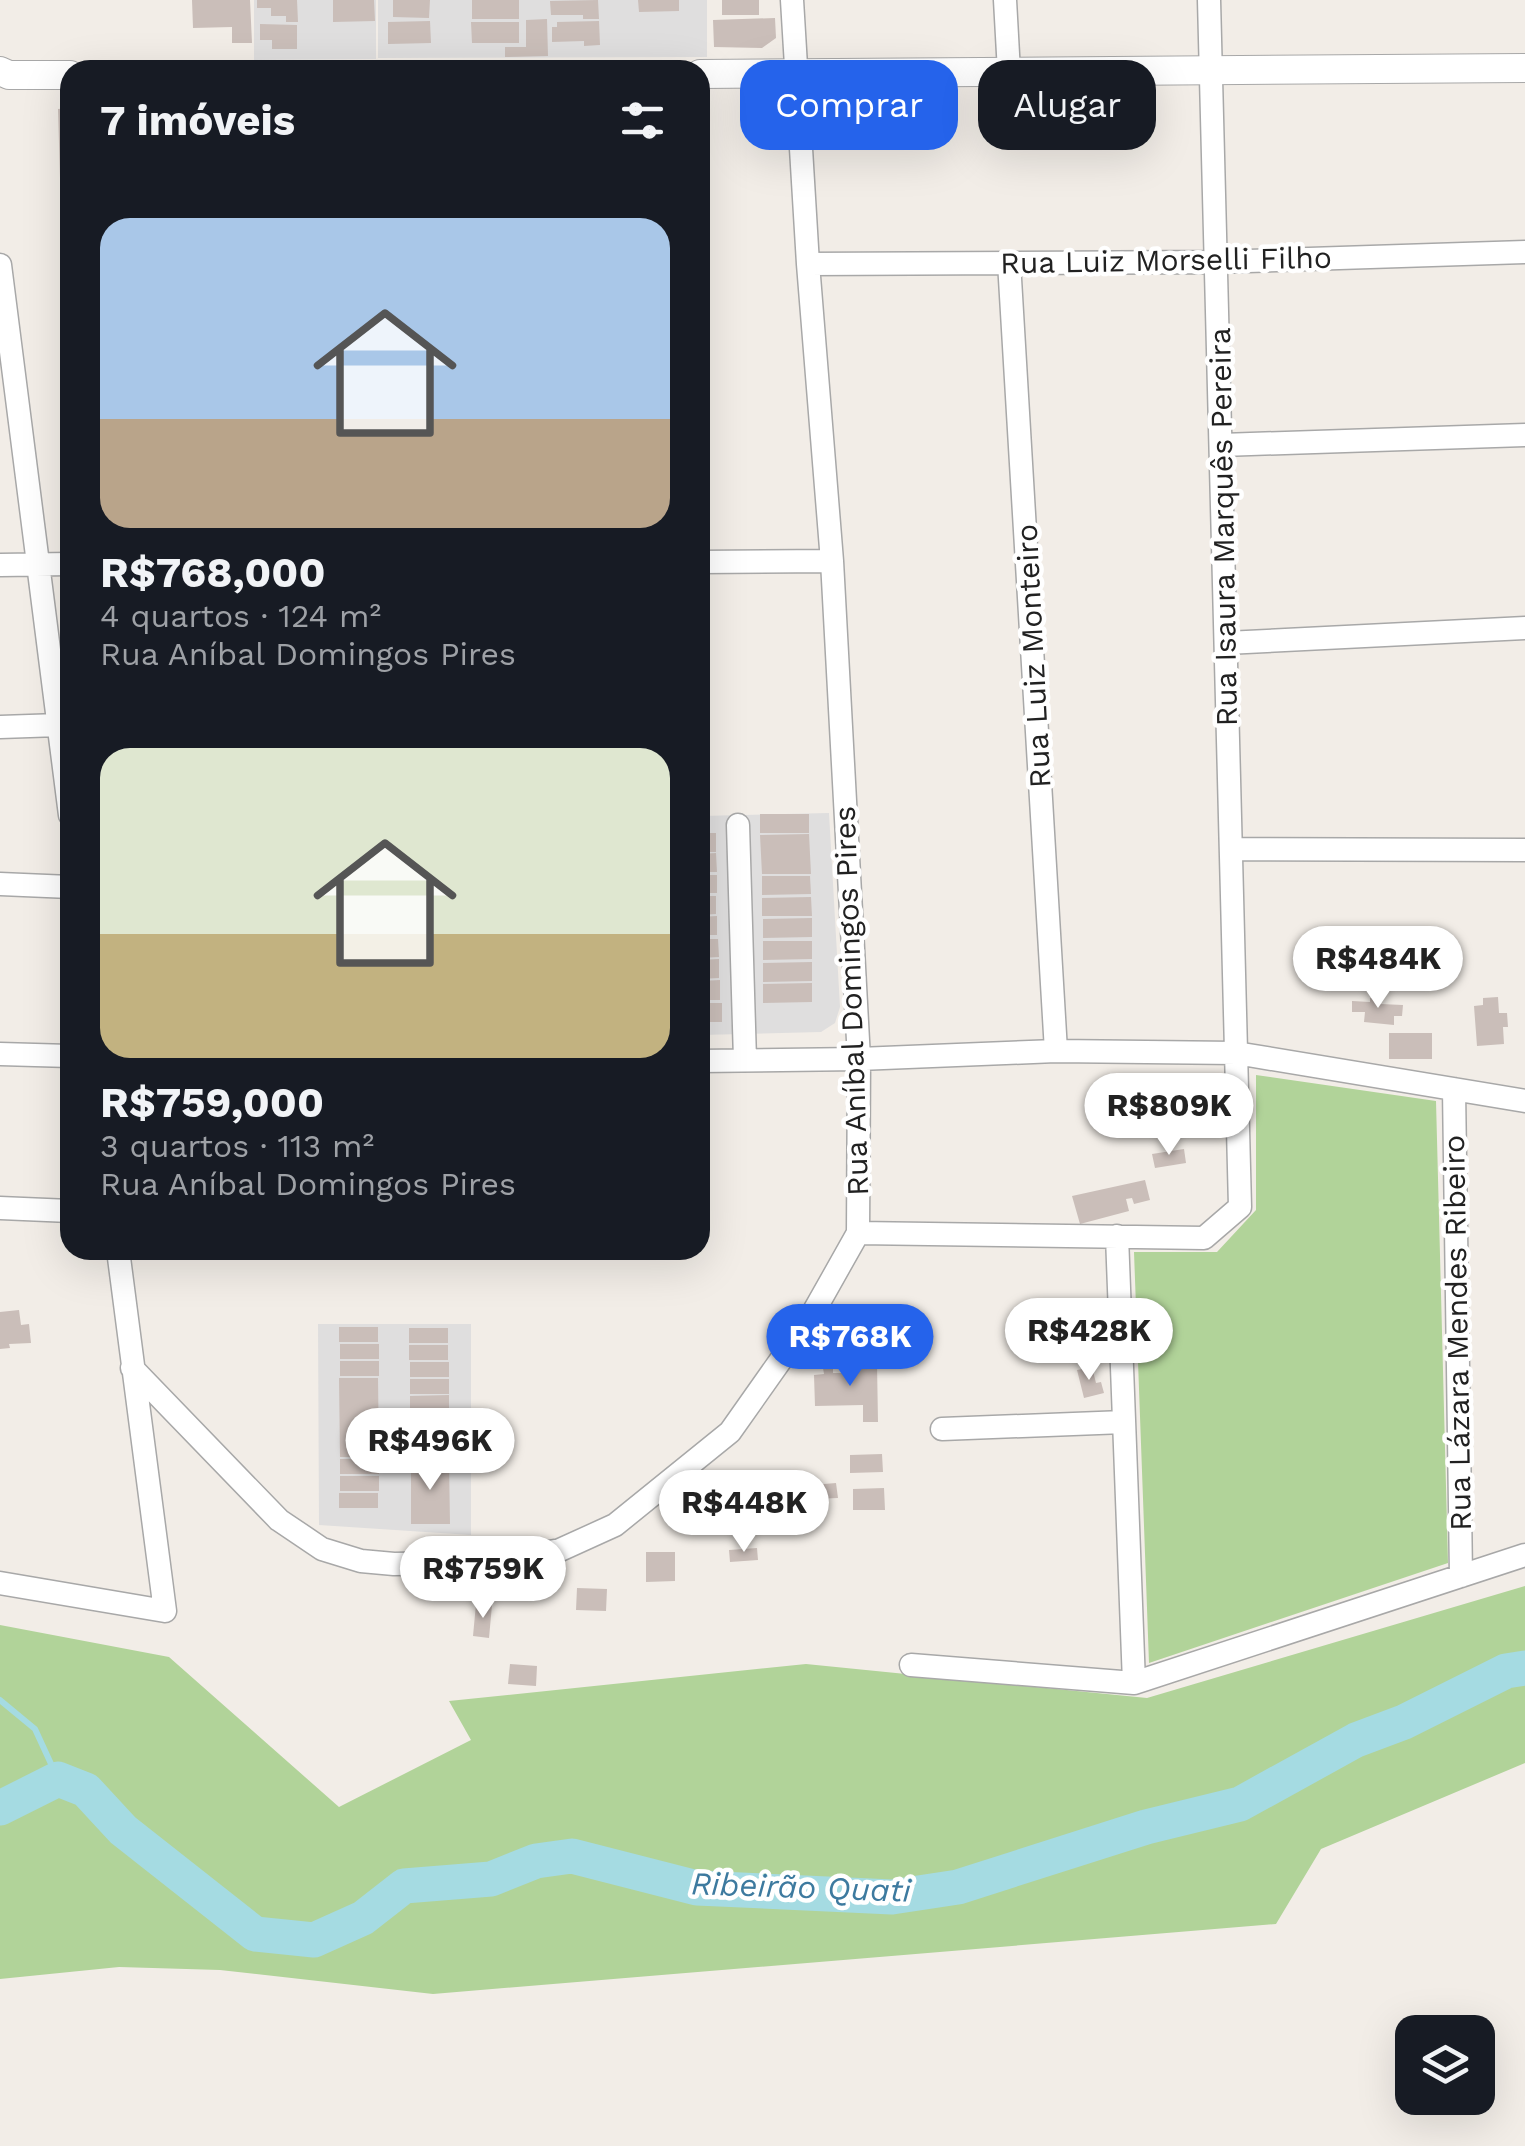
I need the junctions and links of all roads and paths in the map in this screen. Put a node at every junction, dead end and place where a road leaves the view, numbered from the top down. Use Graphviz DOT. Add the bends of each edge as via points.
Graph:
graph roads {
  1 [pos="792,0"];
  2 [pos="1005,0"];
  3 [pos="1209,0"];
  4 [pos="794,60"];
  5 [pos="1009,60"];
  6 [pos="1525,68"];
  7 [pos="0,70"];
  8 [pos="1156,71"];
  9 [pos="1212,71"];
  10 [pos="710,74"];
  11 [pos="740,74"];
  12 [pos="60,76"];
  13 [pos="800,150"];
  14 [pos="1525,252"];
  15 [pos="1010,262"];
  16 [pos="1216,262"];
  17 [pos="808,264"];
  18 [pos="0,265"];
  19 [pos="9,410"];
  20 [pos="1525,435"];
  21 [pos="1222,446"];
  22 [pos="832,561"];
  23 [pos="710,562"];
  24 [pos="39,564"];
  25 [pos="60,564"];
  26 [pos="0,565"];
  27 [pos="1525,628"];
  28 [pos="1226,643"];
  29 [pos="0,726"];
  30 [pos="59,726"];
  31 [pos="60,734"];
  32 [pos="738,825"];
  33 [pos="1231,849"];
  34 [pos="1525,850"];
  35 [pos="0,884"];
  36 [pos="60,887"];
  37 [pos="1056,1051"];
  38 [pos="1236,1053"];
  39 [pos="0,1054"];
  40 [pos="60,1056"];
  41 [pos="858,1059"];
  42 [pos="745,1060"];
  43 [pos="710,1061"];
  44 [pos="1454,1090"];
  45 [pos="1525,1101"];
  46 [pos="0,1208"];
  47 [pos="60,1211"];
  48 [pos="858,1233"];
  49 [pos="1117,1236"];
  50 [pos="119,1260"];
  51 [pos="132,1368"];
  52 [pos="1124,1422"];
  53 [pos="942,1429"];
  54 [pos="1525,1555"];
  55 [pos="1460,1576"];
  56 [pos="0,1583"];
  57 [pos="911,1664"];
  58 [pos="1134,1683"];
  1 -- 4 [label="street, Rua Aníbal Domingos Pires"];
  2 -- 5 [label="street"];
  3 -- 9 [label="street, Rua Isaura Marquês Pereira"];
  6 -- 9 [label="street"];
  7 -- 12 [label="street"];
  8 -- 9 [label="street"];
  9 -- 16 [label="street, Rua Isaura Marquês Pereira"];
  10 -- 11 [label="street"];
  13 -- 17 [label="street, Rua Aníbal Domingos Pires"];
  14 -- 16 [label="street, Rua Luiz Morselli Filho"];
  15 -- 16 [label="street, Rua Luiz Morselli Filho"];
  15 -- 17 [label="street, Rua Luiz Morselli Filho"];
  15 -- 37 [label="street, Rua Luiz Monteiro"];
  16 -- 21 [label="street, Rua Isaura Marquês Pereira"];
  17 -- 22 [label="street, Rua Aníbal Domingos Pires"];
  18 -- 19 [label="street"];
  19 -- 24 [label="street"];
  20 -- 21 [label="street"];
  21 -- 28 [label="street, Rua Isaura Marquês Pereira"];
  22 -- 23 [label="street"];
  22 -- 41 [label="street, Rua Aníbal Domingos Pires"];
  24 -- 25 [label="street"];
  24 -- 26 [label="street"];
  24 -- 30 [label="street"];
  27 -- 28 [label="street"];
  28 -- 33 [label="street, Rua Isaura Marquês Pereira"];
  29 -- 30 [label="street"];
  30 -- 31 [label="street"];
  32 -- 42 [label="street"];
  33 -- 34 [label="street"];
  33 -- 38 [label="street, Rua Isaura Marquês Pereira"];
  35 -- 36 [label="street"];
  37 -- 38 [label="street"];
  37 -- 41 [label="street"];
  38 -- 44 [label="street"];
  38 -- 49 [label="street, Rua Isaura Marquês Pereira" via="1240,1207 1204,1238"];
  39 -- 40 [label="street"];
  41 -- 42 [label="street"];
  41 -- 48 [label="street, Rua Aníbal Domingos Pires"];
  42 -- 43 [label="street"];
  44 -- 45 [label="street"];
  44 -- 55 [label="street, Rua Lázara Mendes Ribeiro"];
  46 -- 47 [label="street"];
  48 -- 49 [label="street"];
  48 -- 51 [label="street, Rua Aníbal Domingos Pires" via="809,1320 730,1432 615,1525 560,1550 496,1562 394,1564 322,1549 279,1520"];
  49 -- 52 [label="street"];
  50 -- 51 [label="street"];
  51 -- 56 [label="street" via="165,1611"];
  52 -- 53 [label="street"];
  52 -- 58 [label="street"];
  54 -- 55 [label="street"];
  55 -- 58 [label="street"];
  57 -- 58 [label="street"];
}
